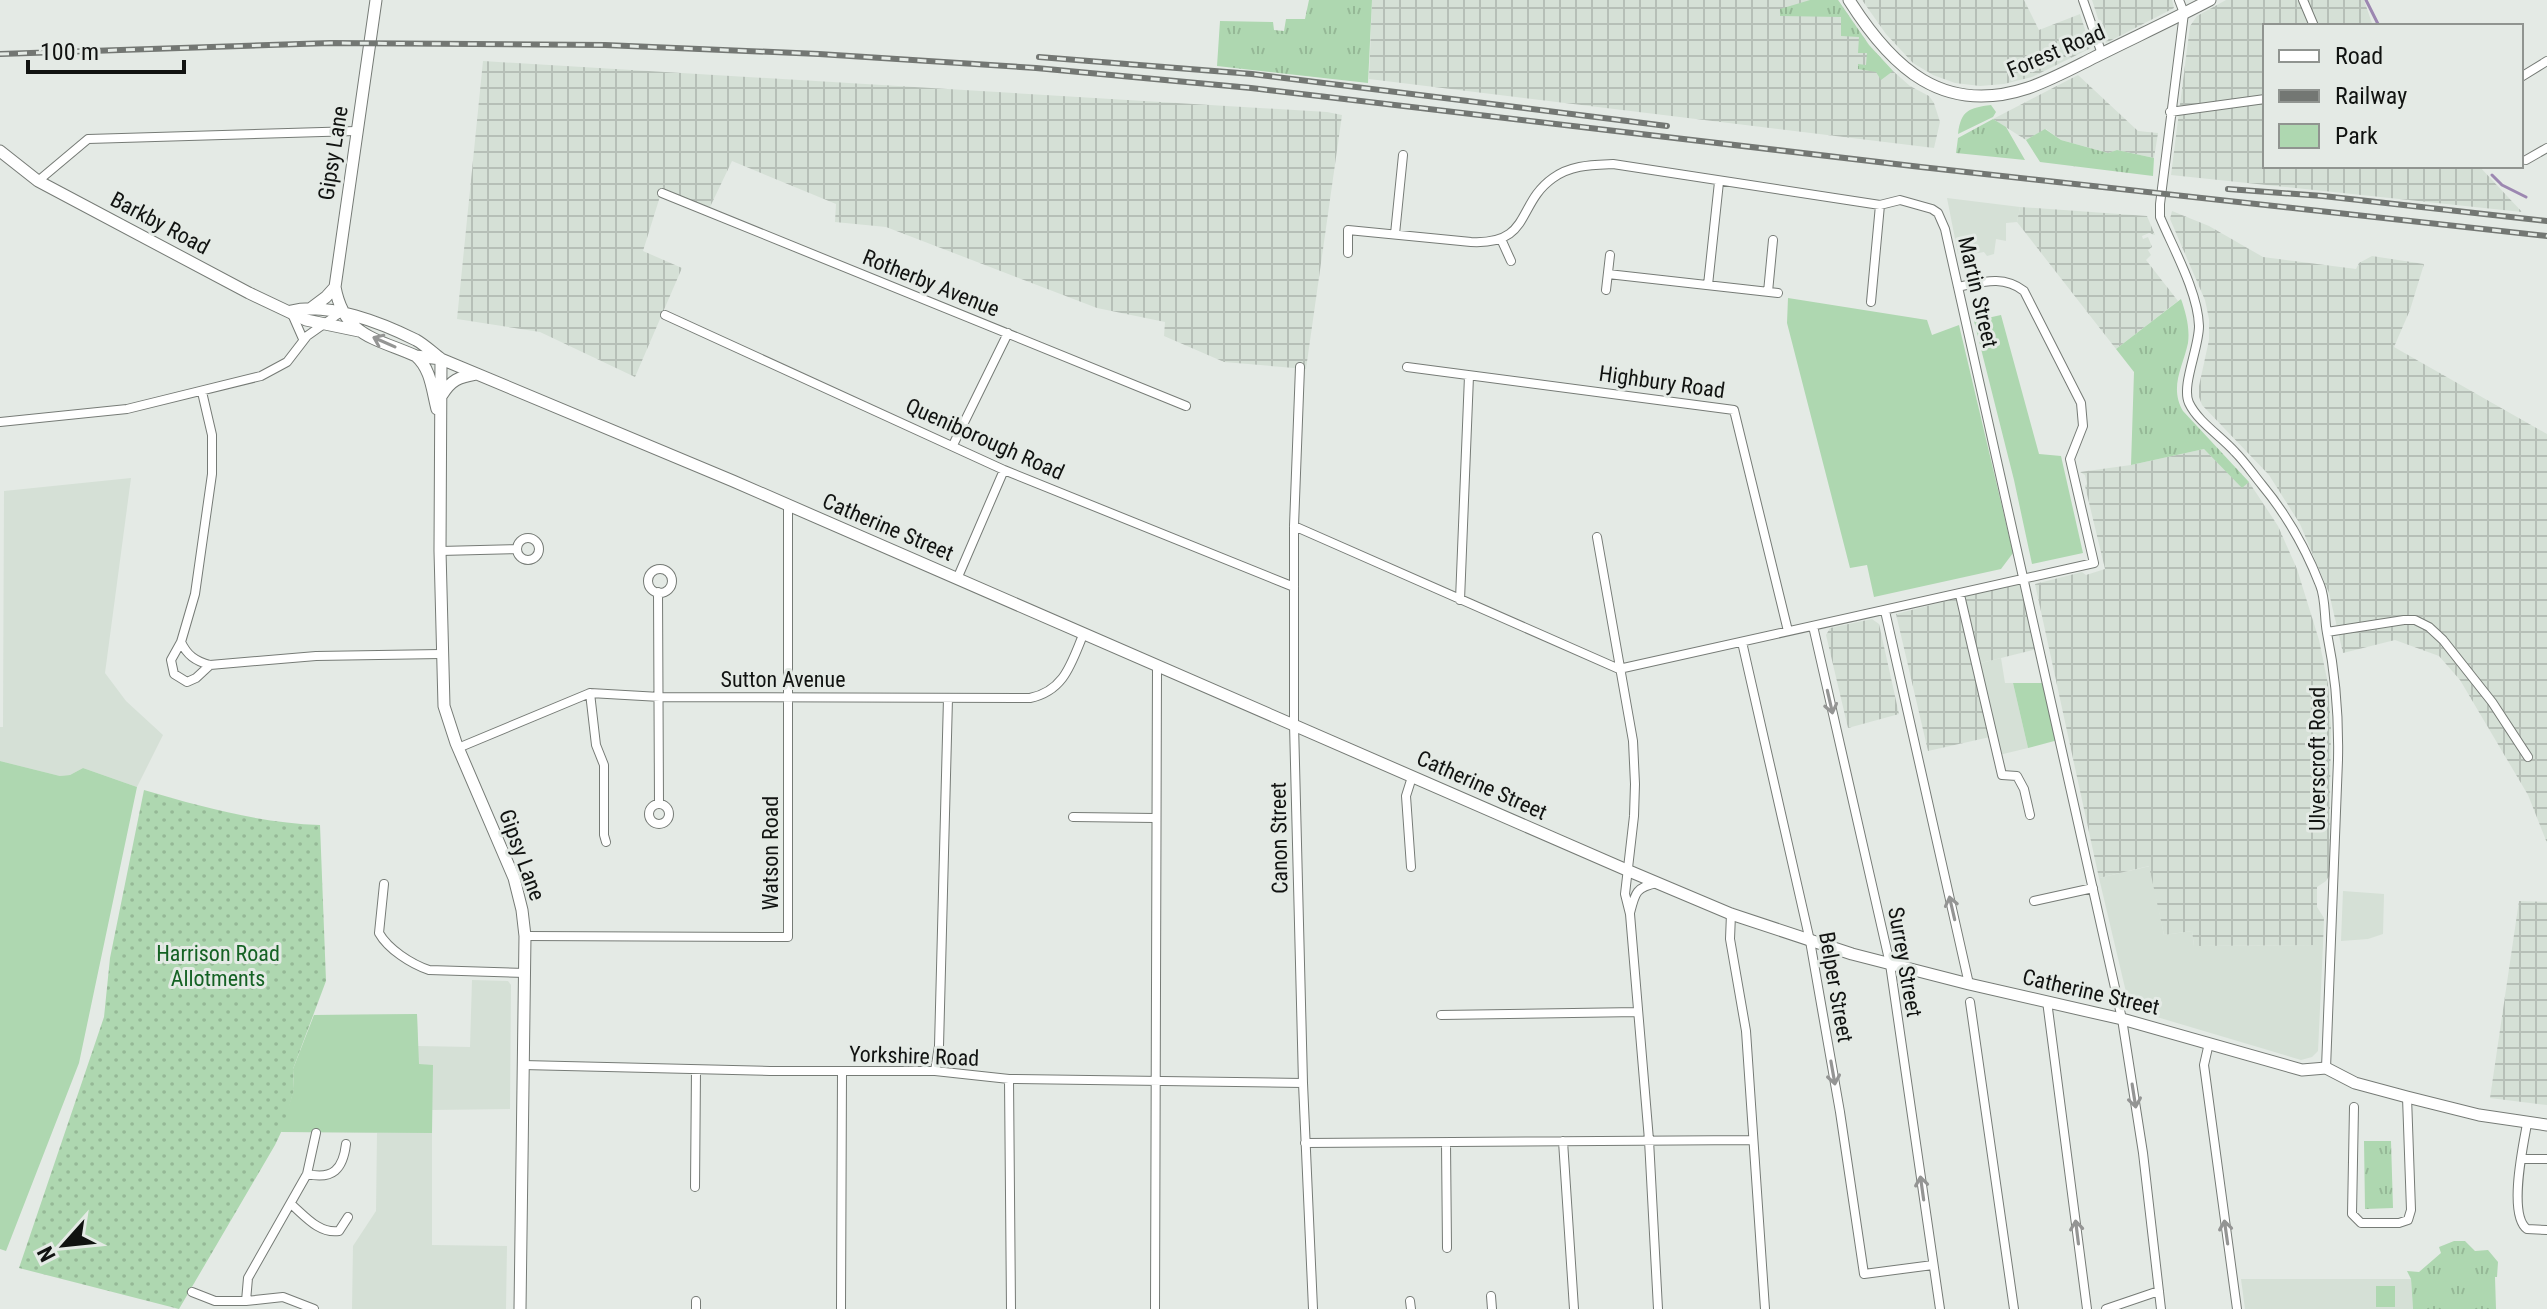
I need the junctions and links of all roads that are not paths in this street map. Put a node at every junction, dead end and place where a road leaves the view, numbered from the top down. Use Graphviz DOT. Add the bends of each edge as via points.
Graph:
graph roads {
  1 [pos="376,0"];
  2 [pos="1849,0"];
  3 [pos="2083,0"];
  4 [pos="2179,0"];
  5 [pos="2210,0"];
  6 [pos="2303,0"];
  7 [pos="2184,13"];
  8 [pos="2313,24"];
  9 [pos="2102,54"];
  10 [pos="2547,61"];
  11 [pos="2523,76"];
  12 [pos="2263,99"];
  13 [pos="2170,112"];
  14 [pos="356,131"];
  15 [pos="2547,148"];
  16 [pos="0,151"];
  17 [pos="1403,155"];
  18 [pos="2526,160"];
  19 [pos="38,181"];
  20 [pos="1719,182"];
  21 [pos="662,193"];
  22 [pos="1880,205"];
  23 [pos="1395,234"];
  24 [pos="1501,239"];
  25 [pos="1773,240"];
  26 [pos="1348,253"];
  27 [pos="1610,255"];
  28 [pos="1511,261"];
  29 [pos="1608,274"];
  30 [pos="1708,285"];
  31 [pos="335,287"];
  32 [pos="1958,287"];
  33 [pos="1606,290"];
  34 [pos="1768,292"];
  35 [pos="1778,293"];
  36 [pos="1871,302"];
  37 [pos="310,309"];
  38 [pos="291,311"];
  39 [pos="341,312"];
  40 [pos="665,315"];
  41 [pos="322,325"];
  42 [pos="360,331"];
  43 [pos="1008,333"];
  44 [pos="303,339"];
  45 [pos="416,356"];
  46 [pos="441,359"];
  47 [pos="1300,367"];
  48 [pos="1407,367"];
  49 [pos="476,373"];
  50 [pos="1469,376"];
  51 [pos="202,392"];
  52 [pos="442,395"];
  53 [pos="1186,406"];
  54 [pos="0,422"];
  55 [pos="440,422"];
  56 [pos="953,445"];
  57 [pos="1004,470"];
  58 [pos="788,507"];
  59 [pos="1294,526"];
  60 [pos="1597,537"];
  61 [pos="517,549"];
  62 [pos="440,551"];
  63 [pos="957,579"];
  64 [pos="2024,579"];
  65 [pos="1294,587"];
  66 [pos="658,592"];
  67 [pos="1960,595"];
  68 [pos="1460,600"];
  69 [pos="1885,611"];
  70 [pos="1813,626"];
  71 [pos="1788,631"];
  72 [pos="2327,632"];
  73 [pos="1083,635"];
  74 [pos="181,642"];
  75 [pos="1742,642"];
  76 [pos="441,654"];
  77 [pos="210,665"];
  78 [pos="1157,666"];
  79 [pos="1619,669"];
  80 [pos="590,693"];
  81 [pos="660,697"];
  82 [pos="788,697"];
  83 [pos="948,698"];
  84 [pos="1294,724"];
  85 [pos="458,748"];
  86 [pos="2528,757"];
  87 [pos="1412,777"];
  88 [pos="659,804"];
  89 [pos="2030,815"];
  90 [pos="1073,817"];
  91 [pos="1155,818"];
  92 [pos="606,842"];
  93 [pos="1411,867"];
  94 [pos="1629,871"];
  95 [pos="1657,883"];
  96 [pos="384,884"];
  97 [pos="2093,888"];
  98 [pos="2034,901"];
  99 [pos="1630,914"];
  100 [pos="1731,914"];
  101 [pos="525,936"];
  102 [pos="1810,941"];
  103 [pos="1890,964"];
  104 [pos="525,973"];
  105 [pos="1969,984"];
  106 [pos="2047,1001"];
  107 [pos="1970,1002"];
  108 [pos="1638,1012"];
  109 [pos="1441,1015"];
  110 [pos="2122,1019"];
  111 [pos="2209,1043"];
  112 [pos="523,1065"];
  113 [pos="2326,1068"];
  114 [pos="696,1070"];
  115 [pos="842,1071"];
  116 [pos="935,1071"];
  117 [pos="1009,1079"];
  118 [pos="1154,1080"];
  119 [pos="1303,1083"];
  120 [pos="2407,1097"];
  121 [pos="2354,1107"];
  122 [pos="2527,1124"];
  123 [pos="2547,1125"];
  124 [pos="316,1133"];
  125 [pos="1649,1140"];
  126 [pos="1752,1140"];
  127 [pos="1563,1141"];
  128 [pos="1305,1143"];
  129 [pos="1446,1143"];
  130 [pos="346,1144"];
  131 [pos="2522,1159"];
  132 [pos="2547,1159"];
  133 [pos="307,1174"];
  134 [pos="695,1187"];
  135 [pos="291,1204"];
  136 [pos="348,1217"];
  137 [pos="2547,1230"];
  138 [pos="1447,1248"];
  139 [pos="1933,1265"];
  140 [pos="2159,1291"];
  141 [pos="192,1292"];
  142 [pos="1491,1296"];
  143 [pos="246,1301"];
  144 [pos="314,1309"];
  145 [pos="520,1309"];
  146 [pos="841,1309"];
  147 [pos="1011,1309"];
  148 [pos="1155,1309"];
  149 [pos="1313,1309"];
  150 [pos="1492,1309"];
  151 [pos="1574,1309"];
  152 [pos="1658,1309"];
  153 [pos="1765,1309"];
  154 [pos="1940,1309"];
  155 [pos="2014,1309"];
  156 [pos="2087,1309"];
  157 [pos="2106,1309"];
  158 [pos="2161,1309"];
  159 [pos="2237,1309"];
  1 -- 14 [label="street, Gipsy Lane"];
  2 -- 9 [label="street, Forest Road" via="1898,63 1955,95 1991,97 2025,89"];
  3 -- 9 [label="street"];
  4 -- 7 [label="street"];
  5 -- 7 [label="street, Forest Road"];
  6 -- 8 [label="street"];
  7 -- 9 [label="street, Forest Road"];
  7 -- 13 [label="street"];
  10 -- 11 [label="street"];
  12 -- 13 [label="street"];
  13 -- 72 [label="street, Ulverscroft Road" via="2160,217 2199,324 2187,382 2189,404 2278,504 2322,588"];
  14 -- 19 [label="street" via="88,139"];
  14 -- 31 [label="street, Gipsy Lane"];
  15 -- 18 [label="street"];
  16 -- 19 [label="street, Barkby Road"];
  17 -- 23 [label="street"];
  19 -- 38 [label="street, Barkby Road"];
  20 -- 22 [label="street, Martin Street"];
  20 -- 24 [label="street, Martin Street" via="1613,164 1578,166 1546,184 1523,221"];
  20 -- 30 [label="street"];
  21 -- 43 [label="street, Rotherby Avenue"];
  22 -- 32 [label="street, Martin Street" via="1900,200 1938,213"];
  22 -- 36 [label="street"];
  23 -- 24 [label="street" via="1487,243"];
  23 -- 26 [label="street" via="1348,230"];
  24 -- 28 [label="street"];
  25 -- 34 [label="street"];
  27 -- 29 [label="street"];
  29 -- 30 [label="street"];
  29 -- 33 [label="street"];
  30 -- 34 [label="street"];
  31 -- 37 [label="street"];
  31 -- 39 [label="street, Gipsy Lane"];
  32 -- 64 [label="street, Martin Street"];
  32 -- 64 [label="street" via="1995,279 2024,291 2084,414 2070,459 2094,563"];
  34 -- 35 [label="street"];
  37 -- 38 [label="street, Barkby Road"];
  37 -- 39 [label="street, Barkby Road"];
  38 -- 41 [label="street"];
  38 -- 44 [label="street"];
  39 -- 41 [label="street"];
  39 -- 42 [label="street"];
  39 -- 46 [label="street" via="419,341"];
  40 -- 56 [label="street, Queniborough Road"];
  41 -- 42 [label="street"];
  41 -- 44 [label="street"];
  45 -- 42 [label="street, one-way"];
  43 -- 53 [label="street, Rotherby Avenue"];
  43 -- 56 [label="street"];
  44 -- 51 [label="street" via="273,372"];
  45 -- 46 [label="street"];
  45 -- 55 [label="street, Gipsy Lane" via="428,369"];
  46 -- 49 [label="street, Catherine Street"];
  46 -- 52 [label="street, Gipsy Lane"];
  47 -- 59 [label="street, Canon Street"];
  48 -- 50 [label="street, Highbury Road"];
  49 -- 52 [label="street" via="449,383"];
  49 -- 58 [label="street, Catherine Street"];
  50 -- 68 [label="street"];
  50 -- 71 [label="street, Highbury Road" via="1734,410"];
  51 -- 54 [label="street" via="127,409"];
  51 -- 74 [label="street" via="212,435 212,474 195,594"];
  52 -- 55 [label="street, Gipsy Lane"];
  55 -- 62 [label="street, Gipsy Lane"];
  56 -- 57 [label="street, Queniborough Road"];
  57 -- 63 [label="street"];
  57 -- 65 [label="street, Queniborough Road"];
  58 -- 63 [label="street, Catherine Street"];
  58 -- 82 [label="street, Watson Road"];
  59 -- 65 [label="street, Canon Street"];
  59 -- 68 [label="street"];
  60 -- 79 [label="street"];
  61 -- 62 [label="street"];
  62 -- 76 [label="street, Gipsy Lane"];
  63 -- 73 [label="street, Catherine Street"];
  64 -- 67 [label="street"];
  64 -- 97 [label="street, Martin Street"];
  65 -- 84 [label="street, Canon Street"];
  66 -- 81 [label="street"];
  67 -- 69 [label="street"];
  67 -- 89 [label="street" via="2002,775 2017,776"];
  68 -- 79 [label="street"];
  69 -- 70 [label="street"];
  105 -- 69 [label="street, one-way"];
  70 -- 71 [label="street"];
  70 -- 103 [label="street, Surrey Street, one-way"];
  71 -- 75 [label="street"];
  72 -- 86 [label="street" via="2404,620 2429,627 2492,702"];
  72 -- 113 [label="street, Ulverscroft Road" via="2339,713"];
  73 -- 78 [label="street, Catherine Street"];
  73 -- 83 [label="street, Sutton Avenue" via="1068,673 1042,696"];
  74 -- 77 [label="street" via="187,654"];
  74 -- 77 [label="street" via="171,660 174,674 187,682"];
  75 -- 79 [label="street"];
  75 -- 102 [label="street, Belper Street"];
  76 -- 77 [label="street"];
  76 -- 85 [label="street, Gipsy Lane" via="444,706"];
  78 -- 84 [label="street, Catherine Street"];
  78 -- 91 [label="street"];
  79 -- 94 [label="street" via="1633,741"];
  80 -- 81 [label="street, Sutton Avenue"];
  80 -- 85 [label="street, Sutton Avenue"];
  80 -- 92 [label="street" via="596,745 604,765"];
  81 -- 82 [label="street, Sutton Avenue"];
  81 -- 88 [label="street"];
  82 -- 83 [label="street, Sutton Avenue"];
  82 -- 101 [label="street, Watson Road" via="788,937"];
  83 -- 116 [label="street"];
  84 -- 87 [label="street, Catherine Street"];
  84 -- 119 [label="street, Canon Street"];
  85 -- 101 [label="street, Gipsy Lane" via="514,878"];
  87 -- 93 [label="street" via="1406,796"];
  87 -- 94 [label="street, Catherine Street"];
  90 -- 91 [label="street"];
  91 -- 118 [label="street"];
  94 -- 95 [label="street, Catherine Street"];
  94 -- 99 [label="street" via="1625,894"];
  95 -- 99 [label="street" via="1637,892"];
  95 -- 100 [label="street, Catherine Street"];
  96 -- 104 [label="street" via="379,933 417,966"];
  97 -- 98 [label="street"];
  97 -- 110 [label="street, Martin Street"];
  99 -- 108 [label="street"];
  100 -- 102 [label="street, Catherine Street"];
  100 -- 126 [label="street" via="1730,939 1746,1031"];
  101 -- 104 [label="street, Gipsy Lane"];
  102 -- 103 [label="street, Catherine Street"];
  102 -- 139 [label="street, Belper Street, one-way" via="1864,1274"];
  103 -- 105 [label="street, Catherine Street"];
  139 -- 103 [label="street, Surrey Street, one-way"];
  104 -- 112 [label="street, Gipsy Lane"];
  105 -- 106 [label="street, Catherine Street"];
  106 -- 110 [label="street, Catherine Street"];
  156 -- 106 [label="street, one-way"];
  107 -- 155 [label="street"];
  108 -- 109 [label="street"];
  108 -- 125 [label="street"];
  110 -- 111 [label="street, Catherine Street"];
  110 -- 140 [label="street, Martin Street, one-way"];
  111 -- 113 [label="street, Catherine Street" via="2302,1070"];
  159 -- 111 [label="street, one-way" via="2204,1065"];
  112 -- 114 [label="street, Yorkshire Road"];
  112 -- 145 [label="street, Gipsy Lane"];
  113 -- 120 [label="street, Catherine Street" via="2355,1083"];
  114 -- 115 [label="street, Yorkshire Road"];
  114 -- 134 [label="street"];
  115 -- 116 [label="street, Yorkshire Road"];
  115 -- 146 [label="street"];
  116 -- 117 [label="street, Yorkshire Road"];
  117 -- 118 [label="street, Yorkshire Road"];
  117 -- 147 [label="street"];
  118 -- 119 [label="street, Yorkshire Road"];
  118 -- 148 [label="street"];
  119 -- 128 [label="street, Canon Street"];
  120 -- 121 [label="street" via="2411,1210 2408,1220 2399,1223 2361,1223 2352,1214"];
  120 -- 122 [label="street, Catherine Street"];
  122 -- 123 [label="street, Catherine Street"];
  122 -- 131 [label="street"];
  124 -- 133 [label="street"];
  125 -- 126 [label="street"];
  125 -- 127 [label="street"];
  125 -- 152 [label="street"];
  126 -- 153 [label="street"];
  127 -- 129 [label="street"];
  127 -- 151 [label="street"];
  128 -- 129 [label="street"];
  128 -- 149 [label="street, Canon Street"];
  129 -- 138 [label="street"];
  130 -- 133 [label="street" via="344,1162 334,1172"];
  131 -- 132 [label="street"];
  131 -- 137 [label="street" via="2521,1224"];
  133 -- 135 [label="street"];
  135 -- 136 [label="street" via="329,1232 339,1231"];
  135 -- 143 [label="street" via="248,1278"];
  139 -- 154 [label="street, Surrey Street"];
  140 -- 157 [label="street"];
  140 -- 158 [label="street, Martin Street"];
  141 -- 143 [label="street" via="215,1301"];
  142 -- 150 [label="street"];
  143 -- 144 [label="street" via="283,1297"];
}
